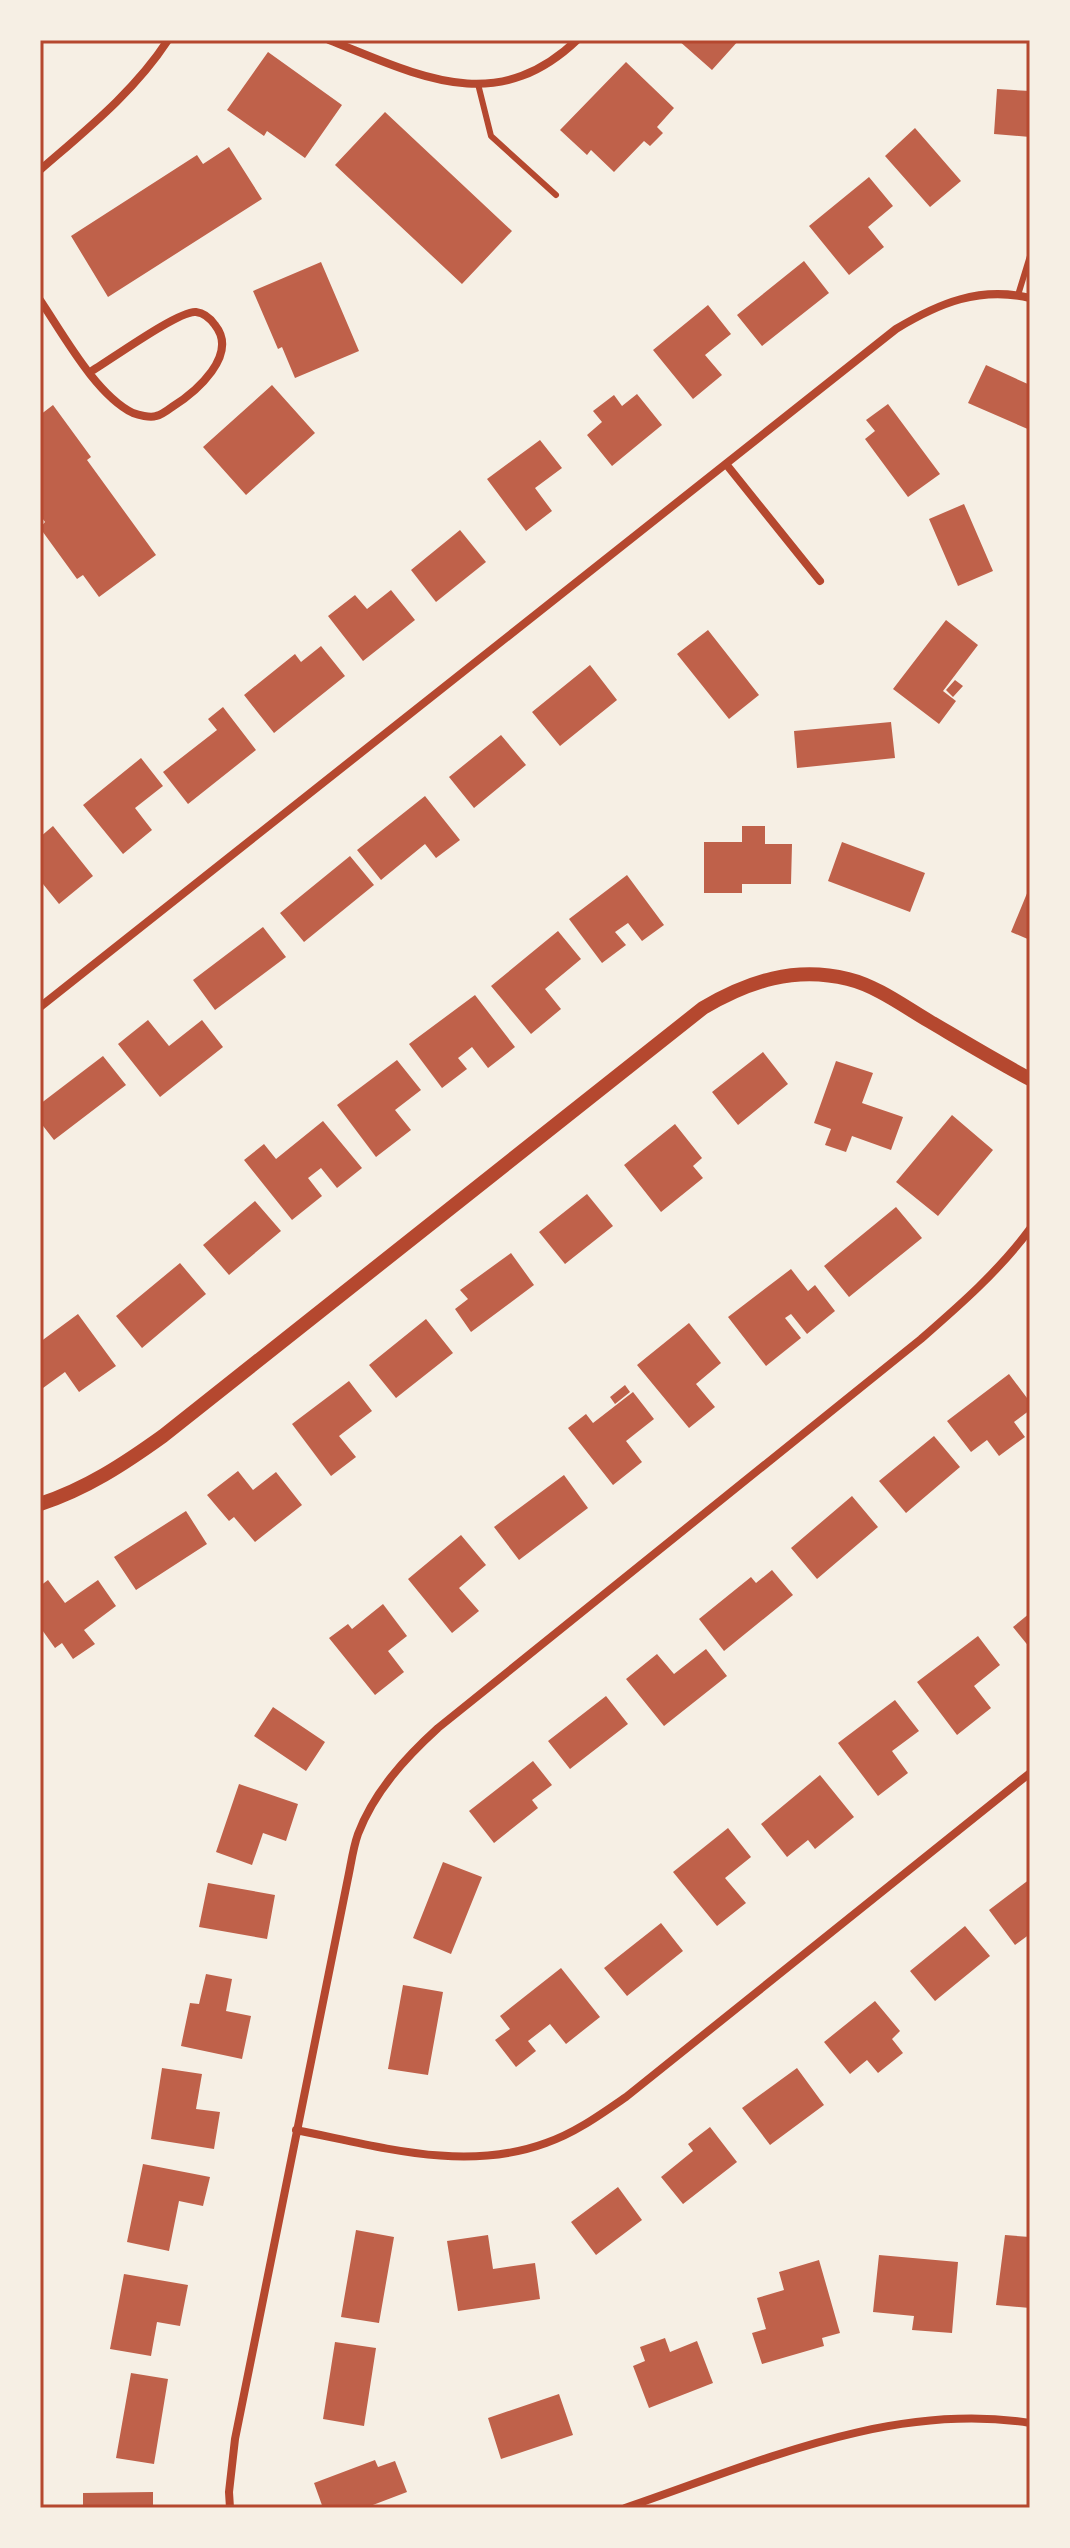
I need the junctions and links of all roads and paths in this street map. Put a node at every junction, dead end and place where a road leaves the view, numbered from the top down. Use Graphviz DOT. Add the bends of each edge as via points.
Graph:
graph roads {
  1 [pos="168,40"];
  2 [pos="329,40"];
  3 [pos="577,40"];
  4 [pos="478,84"];
  5 [pos="40,170"];
  6 [pos="556,195"];
  7 [pos="1030,256"];
  8 [pos="1018,295"];
  9 [pos="1030,298"];
  10 [pos="40,300"];
  11 [pos="90,372"];
  12 [pos="726,464"];
  13 [pos="820,581"];
  14 [pos="40,1007"];
  15 [pos="1030,1079"];
  16 [pos="1030,1229"];
  17 [pos="40,1504"];
  18 [pos="1030,1773"];
  19 [pos="296,2130"];
  20 [pos="1030,2423"];
  21 [pos="230,2508"];
  22 [pos="625,2508"];
  1 -- 5 [label="street" via="151,67 109,110"];
  2 -- 4 [label="street" via="418,75"];
  3 -- 4 [label="street" via="528,75"];
  4 -- 6 [label="lane" via="491,136"];
  7 -- 8 [label="lane"];
  8 -- 9 [label="street"];
  8 -- 12 [label="street" via="977,295 933,307 896,329"];
  10 -- 11 [label="street"];
  11 -- 11 [label="street" via="193,311 208,316 219,330 221,352 213,372 157,416 136,415 118,404"];
  12 -- 13 [label="street"];
  12 -- 14 [label="street"];
  15 -- 17 [label="street" via="851,979 774,977 736,989 703,1008 163,1436 114,1471"];
  16 -- 19 [label="street" via="970,1297 921,1339 405,1758 358,1835"];
  18 -- 19 [label="street" via="589,2123 545,2144 453,2158"];
  19 -- 21 [label="street" via="235,2439"];
  20 -- 22 [label="street" via="940,2419 877,2427"];
}
